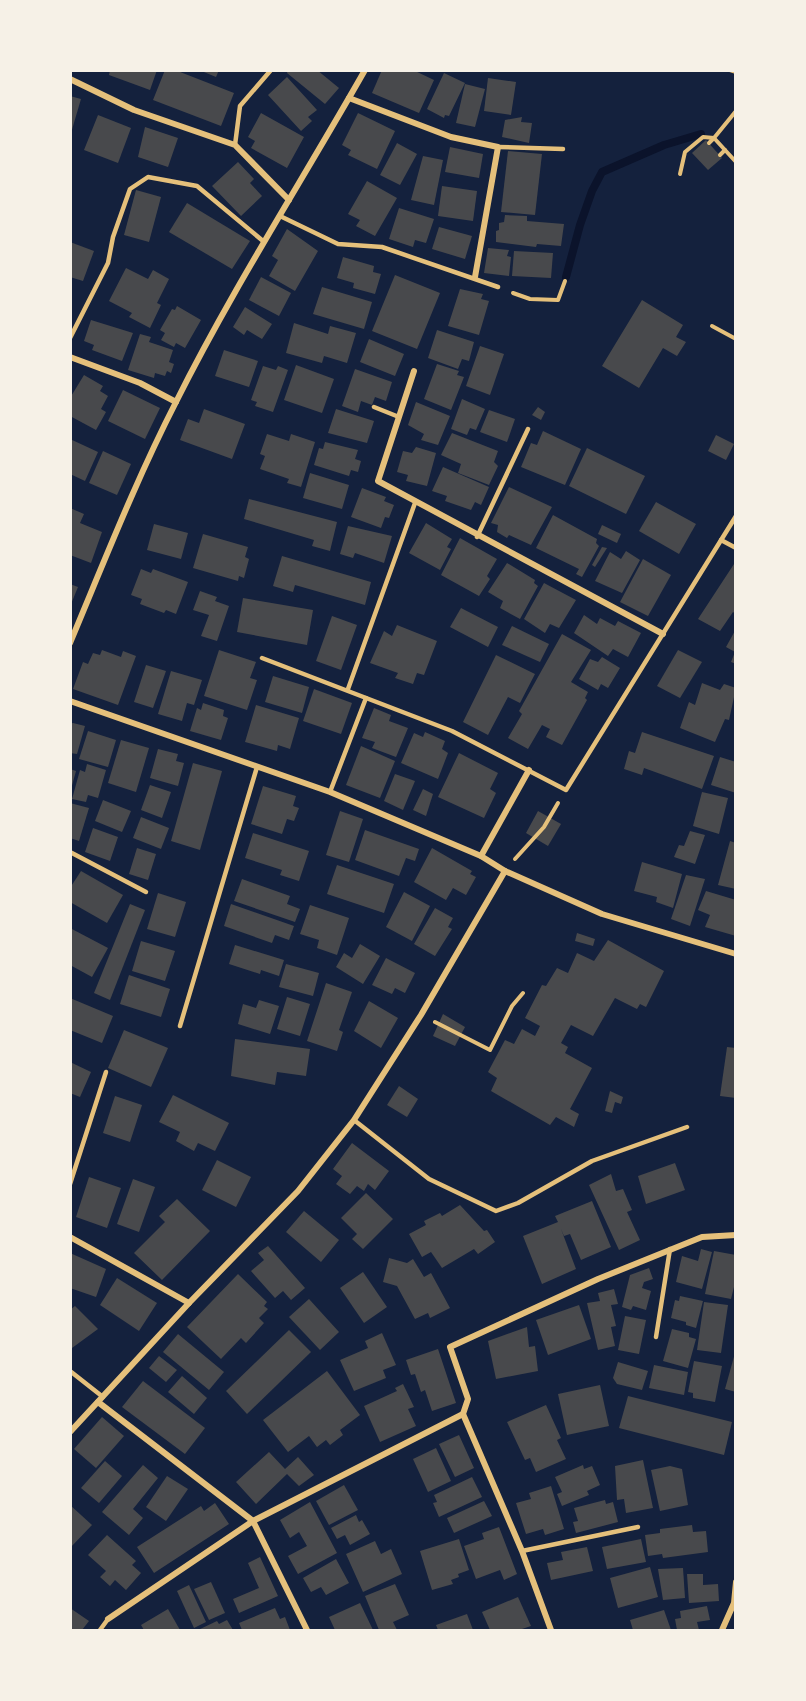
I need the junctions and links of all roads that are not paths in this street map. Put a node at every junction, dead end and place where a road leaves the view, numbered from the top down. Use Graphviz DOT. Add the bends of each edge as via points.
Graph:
graph roads {
  1 [pos="271,70"];
  2 [pos="365,70"];
  3 [pos="70,79"];
  4 [pos="349,98"];
  5 [pos="235,145"];
  6 [pos="498,147"];
  7 [pos="563,149"];
  8 [pos="289,200"];
  9 [pos="280,216"];
  10 [pos="263,241"];
  11 [pos="475,278"];
  12 [pos="498,287"];
  13 [pos="70,338"];
  14 [pos="70,357"];
  15 [pos="414,370"];
  16 [pos="176,402"];
  17 [pos="374,407"];
  18 [pos="399,417"];
  19 [pos="528,429"];
  20 [pos="415,503"];
  21 [pos="735,516"];
  22 [pos="477,537"];
  23 [pos="721,540"];
  24 [pos="735,548"];
  25 [pos="663,634"];
  26 [pos="70,643"];
  27 [pos="262,658"];
  28 [pos="348,689"];
  29 [pos="366,698"];
  30 [pos="70,701"];
  31 [pos="257,767"];
  32 [pos="529,770"];
  33 [pos="330,792"];
  34 [pos="70,852"];
  35 [pos="481,856"];
  36 [pos="505,871"];
  37 [pos="146,892"];
  38 [pos="735,954"];
  39 [pos="180,1026"];
  40 [pos="106,1072"];
  41 [pos="354,1120"];
  42 [pos="687,1127"];
  43 [pos="70,1184"];
  44 [pos="735,1235"];
  45 [pos="70,1237"];
  46 [pos="670,1249"];
  47 [pos="189,1302"];
  48 [pos="656,1337"];
  49 [pos="70,1371"];
  50 [pos="100,1400"];
  51 [pos="463,1414"];
  52 [pos="70,1432"];
  53 [pos="253,1521"];
  54 [pos="638,1527"];
  55 [pos="522,1551"];
  56 [pos="735,1582"];
  57 [pos="108,1619"];
  58 [pos="100,1630"];
  59 [pos="307,1630"];
  60 [pos="551,1630"];
  61 [pos="722,1630"];
  1 -- 5 [label="lane" via="240,106"];
  2 -- 4 [label="street"];
  3 -- 5 [label="street" via="134,110"];
  4 -- 6 [label="street" via="451,137"];
  4 -- 8 [label="street"];
  5 -- 8 [label="street"];
  6 -- 7 [label="lane"];
  6 -- 11 [label="street"];
  8 -- 9 [label="street"];
  9 -- 10 [label="street"];
  9 -- 11 [label="lane" via="338,244 382,248"];
  10 -- 13 [label="lane" via="197,186 148,177 130,189 108,263"];
  10 -- 16 [label="street"];
  11 -- 12 [label="lane"];
  14 -- 16 [label="street" via="140,382"];
  15 -- 18 [label="street"];
  16 -- 26 [label="street"];
  17 -- 18 [label="lane"];
  18 -- 20 [label="street" via="378,481"];
  19 -- 22 [label="lane"];
  20 -- 22 [label="street"];
  20 -- 28 [label="lane"];
  21 -- 23 [label="lane"];
  22 -- 25 [label="street"];
  23 -- 24 [label="lane"];
  23 -- 25 [label="lane"];
  25 -- 32 [label="lane" via="566,790"];
  27 -- 28 [label="lane"];
  28 -- 29 [label="lane"];
  29 -- 32 [label="lane" via="452,731"];
  29 -- 33 [label="lane"];
  30 -- 31 [label="street"];
  31 -- 33 [label="street"];
  31 -- 39 [label="lane"];
  32 -- 35 [label="street"];
  33 -- 35 [label="street"];
  34 -- 37 [label="lane"];
  35 -- 36 [label="street"];
  36 -- 38 [label="street" via="602,914"];
  36 -- 41 [label="street"];
  40 -- 43 [label="lane"];
  41 -- 42 [label="lane" via="429,1179 496,1211 518,1203 592,1161"];
  41 -- 47 [label="street" via="298,1191"];
  44 -- 46 [label="street" via="702,1237"];
  45 -- 47 [label="street"];
  46 -- 48 [label="lane"];
  46 -- 51 [label="street" via="450,1347 468,1399"];
  47 -- 50 [label="street"];
  49 -- 50 [label="lane"];
  50 -- 52 [label="street"];
  50 -- 53 [label="street"];
  51 -- 53 [label="street"];
  51 -- 55 [label="street"];
  53 -- 57 [label="street"];
  53 -- 59 [label="street"];
  54 -- 55 [label="lane"];
  55 -- 60 [label="street"];
  56 -- 61 [label="street" via="734,1603"];
  57 -- 58 [label="lane"];
}
